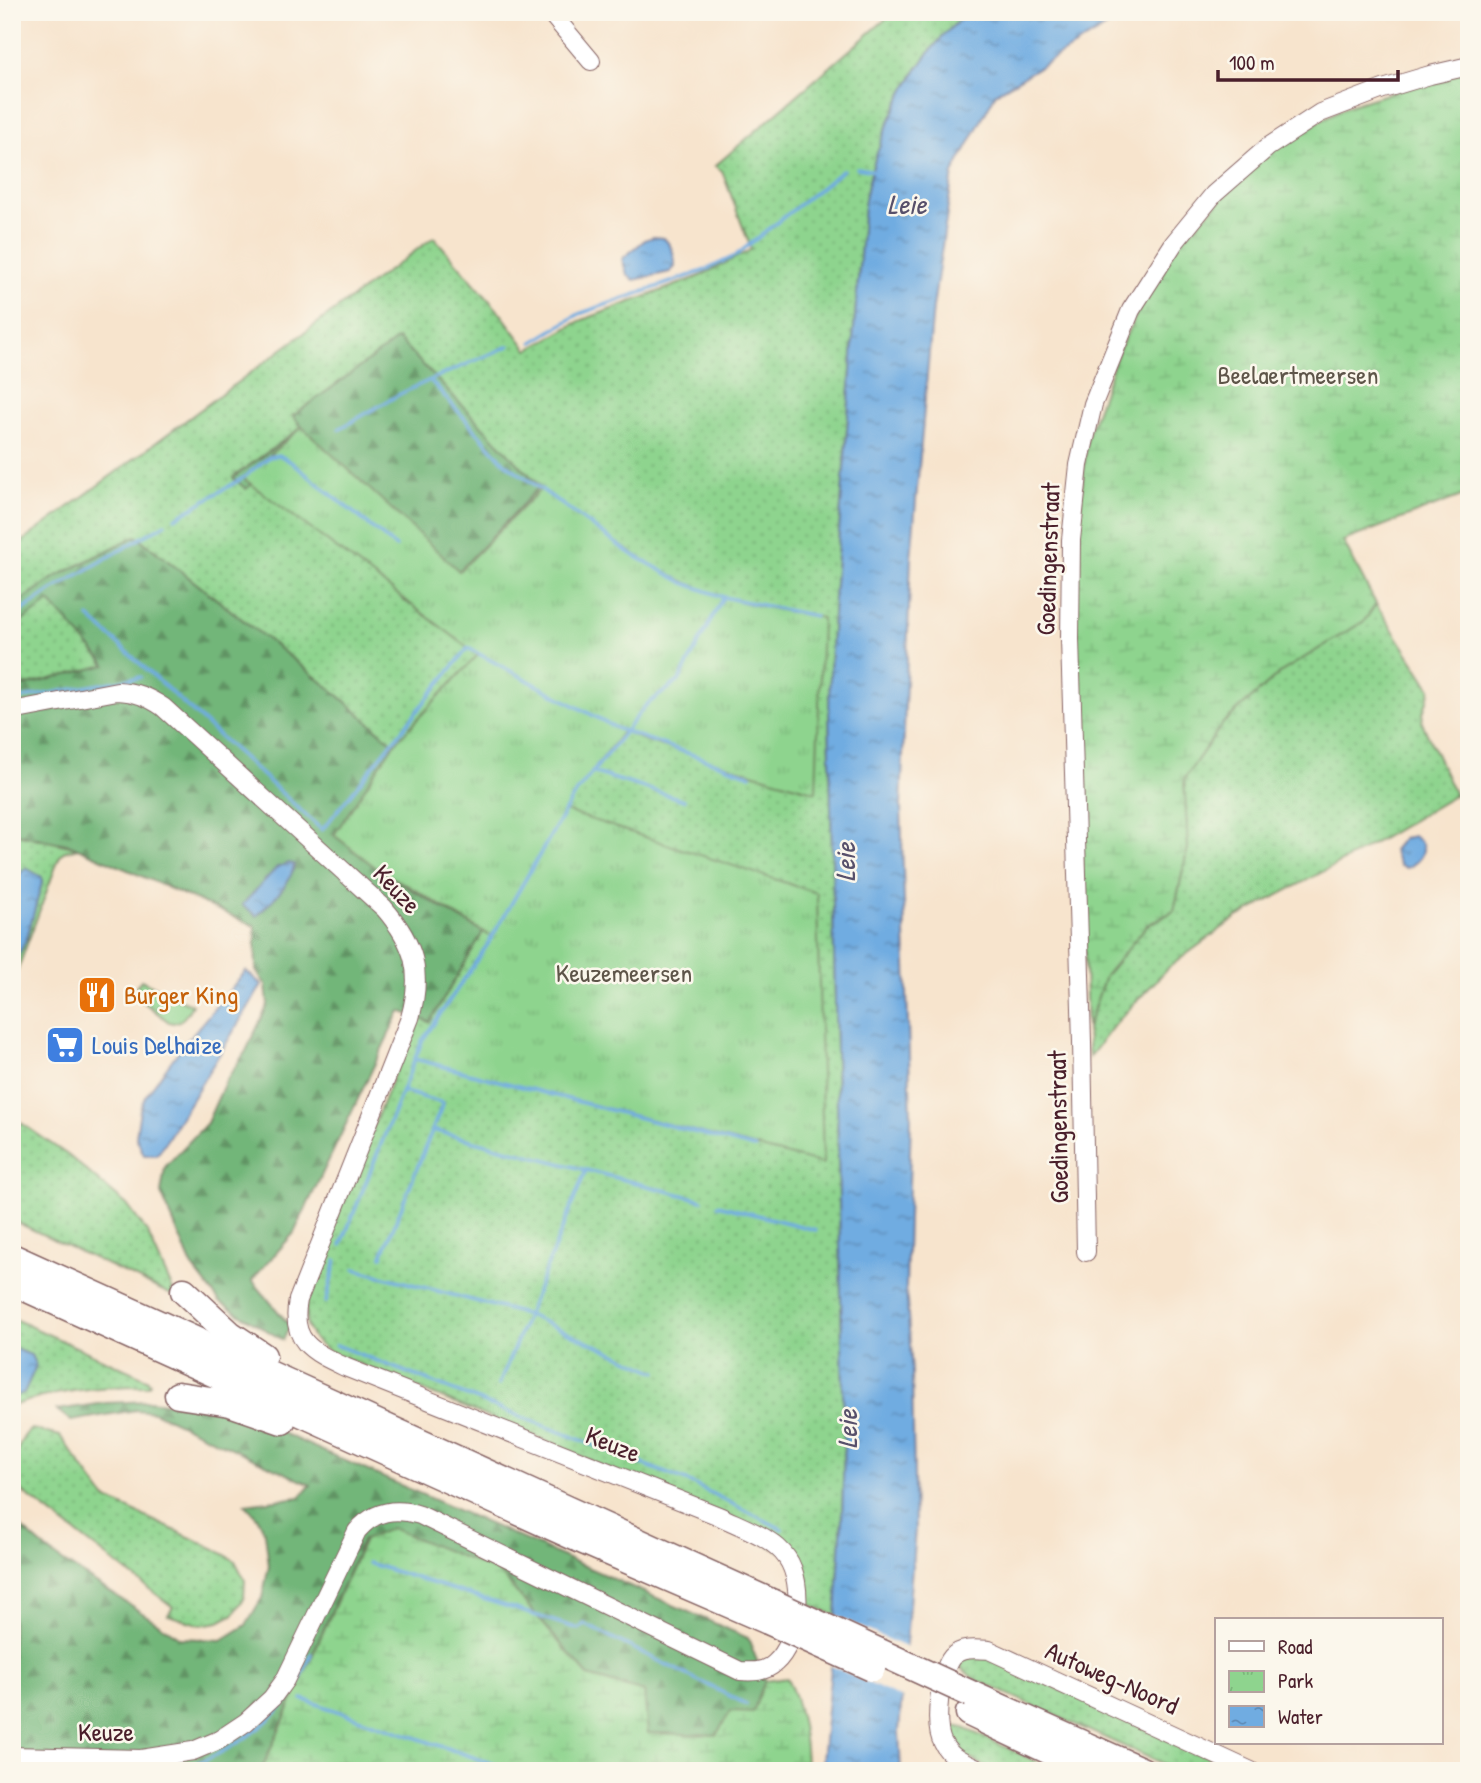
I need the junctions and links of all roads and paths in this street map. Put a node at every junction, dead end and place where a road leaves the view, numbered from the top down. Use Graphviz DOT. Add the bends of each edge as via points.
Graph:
graph roads {
  1 [pos="550,12"];
  2 [pos="591,61"];
  3 [pos="1469,66"];
  4 [pos="12,711"];
  5 [pos="1086,1252"];
  6 [pos="12,1257"];
  7 [pos="12,1282"];
  8 [pos="184,1291"];
  9 [pos="306,1390"];
  10 [pos="178,1395"];
  11 [pos="459,1484"];
  12 [pos="769,1611"];
  13 [pos="969,1703"];
  14 [pos="12,1756"];
  15 [pos="982,1771"];
  16 [pos="1092,1771"];
  17 [pos="1143,1771"];
  18 [pos="1251,1771"];
  1 -- 2 [label="street"];
  3 -- 5 [label="street, Goedingenstraat" via="1383,89 1320,113 1268,147 1214,194 1174,243 1131,310 1093,404 1079,465 1071,540 1070,639"];
  4 -- 14 [label="street, Keuze" via="117,691 147,696 384,908 409,943 417,980 410,1018 298,1300 297,1325 307,1347 345,1367 688,1502 753,1533 773,1544 792,1567 796,1609 789,1646 774,1665 755,1672 740,1671 420,1515 390,1511 376,1515 356,1531 295,1661 272,1698 219,1740 193,1751 141,1759"];
  6 -- 9 [label="highway"];
  7 -- 11 [label="highway"];
  8 -- 9 [label="highway" via="230,1334"];
  9 -- 12 [label="highway"];
  10 -- 11 [label="highway" via="230,1403"];
  11 -- 12 [label="highway" via="581,1540"];
  12 -- 13 [label="highway, bridge"];
  13 -- 16 [label="highway"];
  13 -- 17 [label="highway"];
  15 -- 18 [label="street, Autoweg-Noord" via="955,1759 942,1742 937,1725 950,1658 965,1650 989,1650"];
}
